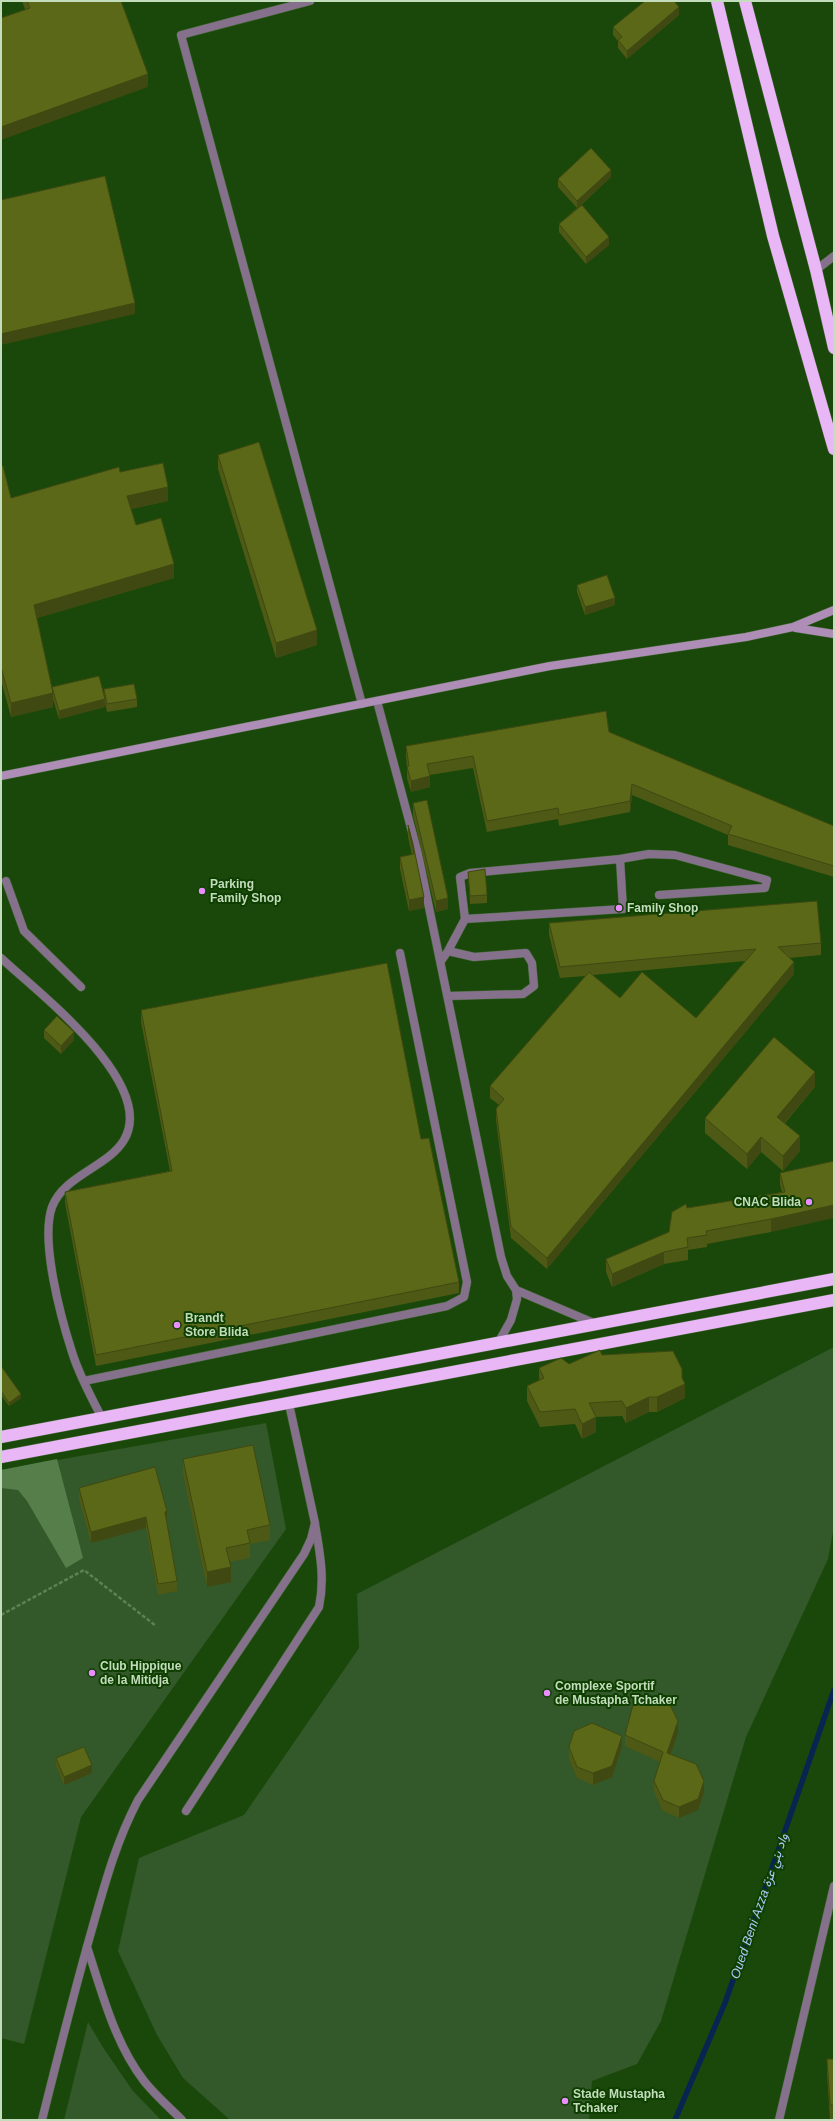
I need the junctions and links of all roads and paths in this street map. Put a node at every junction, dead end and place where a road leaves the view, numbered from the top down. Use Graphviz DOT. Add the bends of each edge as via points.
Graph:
graph roads {
  1 [pos="310,1"];
  2 [pos="717,1"];
  3 [pos="746,1"];
  4 [pos="834,256"];
  5 [pos="816,270"];
  6 [pos="834,348"];
  7 [pos="834,449"];
  8 [pos="834,610"];
  9 [pos="793,627"];
  10 [pos="834,634"];
  11 [pos="377,701"];
  12 [pos="362,704"];
  13 [pos="1,776"];
  14 [pos="620,859"];
  15 [pos="6,881"];
  16 [pos="659,895"];
  17 [pos="465,919"];
  18 [pos="448,951"];
  19 [pos="400,953"];
  20 [pos="1,958"];
  21 [pos="441,961"];
  22 [pos="81,986"];
  23 [pos="448,996"];
  24 [pos="834,1279"];
  25 [pos="516,1290"];
  26 [pos="834,1300"];
  27 [pos="596,1324"];
  28 [pos="498,1343"];
  29 [pos="84,1381"];
  30 [pos="289,1404"];
  31 [pos="102,1418"];
  32 [pos="1,1437"];
  33 [pos="1,1457"];
  34 [pos="315,1523"];
  35 [pos="1,1615"];
  36 [pos="156,1626"];
  37 [pos="186,1810"];
  38 [pos="834,1886"];
  39 [pos="87,1947"];
  40 [pos="42,2120"];
  41 [pos="182,2120"];
  42 [pos="779,2120"];
  1 -- 12 [label="street" via="181,35"];
  2 -- 7 [label="highway" via="773,236"];
  3 -- 5 [label="highway"];
  4 -- 5 [label="street"];
  5 -- 6 [label="highway"];
  8 -- 9 [label="street"];
  9 -- 10 [label="street"];
  9 -- 11 [label="street" via="746,637 550,666"];
  11 -- 12 [label="street"];
  11 -- 21 [label="street" via="418,854"];
  12 -- 13 [label="street"];
  14 -- 16 [label="street" via="649,854 675,855 767,880 765,888"];
  14 -- 17 [label="street" via="470,872 460,877"];
  14 -- 17 [label="street" via="623,909"];
  15 -- 22 [label="street" via="24,931"];
  17 -- 18 [label="street"];
  18 -- 21 [label="street"];
  18 -- 23 [label="street" via="474,957 526,953 532,963 534,986 523,994"];
  19 -- 29 [label="street" via="467,1282 464,1297 447,1306"];
  20 -- 29 [label="street" via="85,1034 116,1077 127,1101 130,1123 124,1140 108,1156 64,1189 52,1208 49,1222 49,1254 62,1318 72,1353"];
  21 -- 23 [label="street"];
  23 -- 25 [label="street" via="501,1257 507,1276"];
  24 -- 27 [label="highway"];
  25 -- 27 [label="street"];
  25 -- 28 [label="street" via="517,1299 511,1320"];
  26 -- 30 [label="highway"];
  27 -- 28 [label="highway"];
  28 -- 31 [label="highway"];
  29 -- 31 [label="street"];
  30 -- 33 [label="highway"];
  30 -- 34 [label="street"];
  31 -- 32 [label="highway"];
  34 -- 37 [label="street" via="323,1575 323,1592 319,1607"];
  34 -- 39 [label="street" via="304,1554 138,1800 114,1850"];
  35 -- 36 [label="path" via="84,1570"];
  38 -- 42 [label="street"];
  39 -- 40 [label="street"];
  39 -- 41 [label="street" via="114,2028 127,2055 144,2081"];
}
